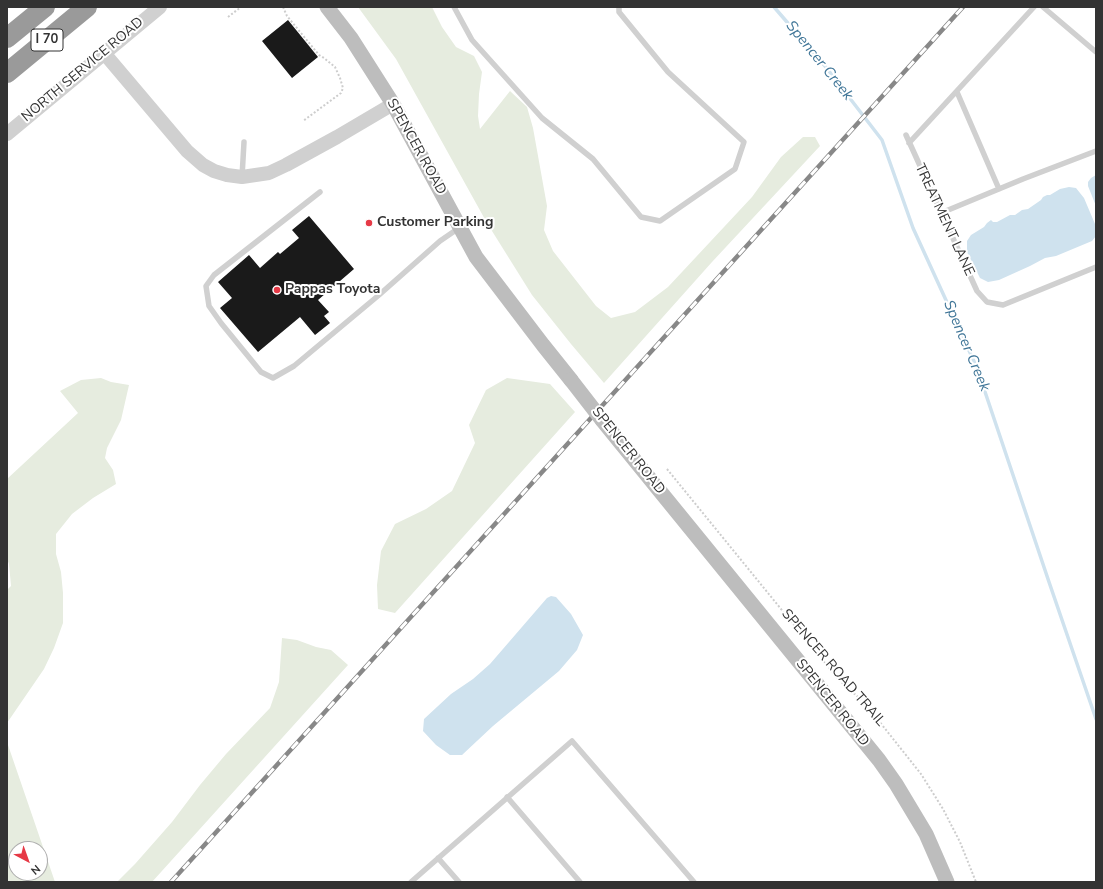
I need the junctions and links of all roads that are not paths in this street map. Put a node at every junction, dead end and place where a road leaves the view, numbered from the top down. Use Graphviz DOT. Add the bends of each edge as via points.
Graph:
graph roads {
  1 [pos="45,7"];
  2 [pos="87,7"];
  3 [pos="160,7"];
  4 [pos="327,7"];
  5 [pos="454,7"];
  6 [pos="619,7"];
  7 [pos="1034,7"];
  8 [pos="1043,7"];
  9 [pos="7,38"];
  10 [pos="1096,52"];
  11 [pos="104,53"];
  12 [pos="7,73"];
  13 [pos="957,92"];
  14 [pos="393,104"];
  15 [pos="7,134"];
  16 [pos="906,135"];
  17 [pos="244,142"];
  18 [pos="909,143"];
  19 [pos="1096,151"];
  20 [pos="242,177"];
  21 [pos="999,189"];
  22 [pos="320,192"];
  23 [pos="941,213"];
  24 [pos="459,228"];
  25 [pos="1096,267"];
  26 [pos="507,797"];
  27 [pos="438,858"];
  28 [pos="411,882"];
  29 [pos="459,882"];
  30 [pos="580,882"];
  31 [pos="694,882"];
  32 [pos="948,882"];
  1 -- 9 [label="highway, I 70"];
  2 -- 12 [label="highway, I 70"];
  3 -- 11 [label="street, NORTH SERVICE ROAD"];
  4 -- 14 [label="main road, SPENCER ROAD" via="351,38"];
  5 -- 6 [label="lane" via="472,40 542,118 593,160 641,217 660,221 735,169 744,142 668,72 620,12"];
  7 -- 13 [label="lane"];
  8 -- 10 [label="lane"];
  11 -- 15 [label="street, NORTH SERVICE ROAD"];
  11 -- 20 [label="street" via="195,158 214,171"];
  13 -- 18 [label="lane"];
  13 -- 21 [label="lane"];
  14 -- 20 [label="street" via="286,164 268,172"];
  14 -- 24 [label="main road, SPENCER ROAD"];
  16 -- 18 [label="lane, TREATMENT LANE"];
  17 -- 20 [label="lane"];
  18 -- 23 [label="lane, TREATMENT LANE"];
  19 -- 21 [label="lane"];
  21 -- 23 [label="lane"];
  22 -- 24 [label="lane" via="214,275 206,286 209,306 217,318 261,372 273,378 294,366 440,240"];
  23 -- 25 [label="lane, TREATMENT LANE" via="977,291 987,302 1002,305"];
  24 -- 32 [label="main road, SPENCER ROAD, bridge" via="497,286 602,420 879,760 926,834"];
  26 -- 27 [label="lane"];
  26 -- 30 [label="lane"];
  26 -- 31 [label="lane" via="572,741"];
  27 -- 28 [label="lane"];
  27 -- 29 [label="lane"];
}
